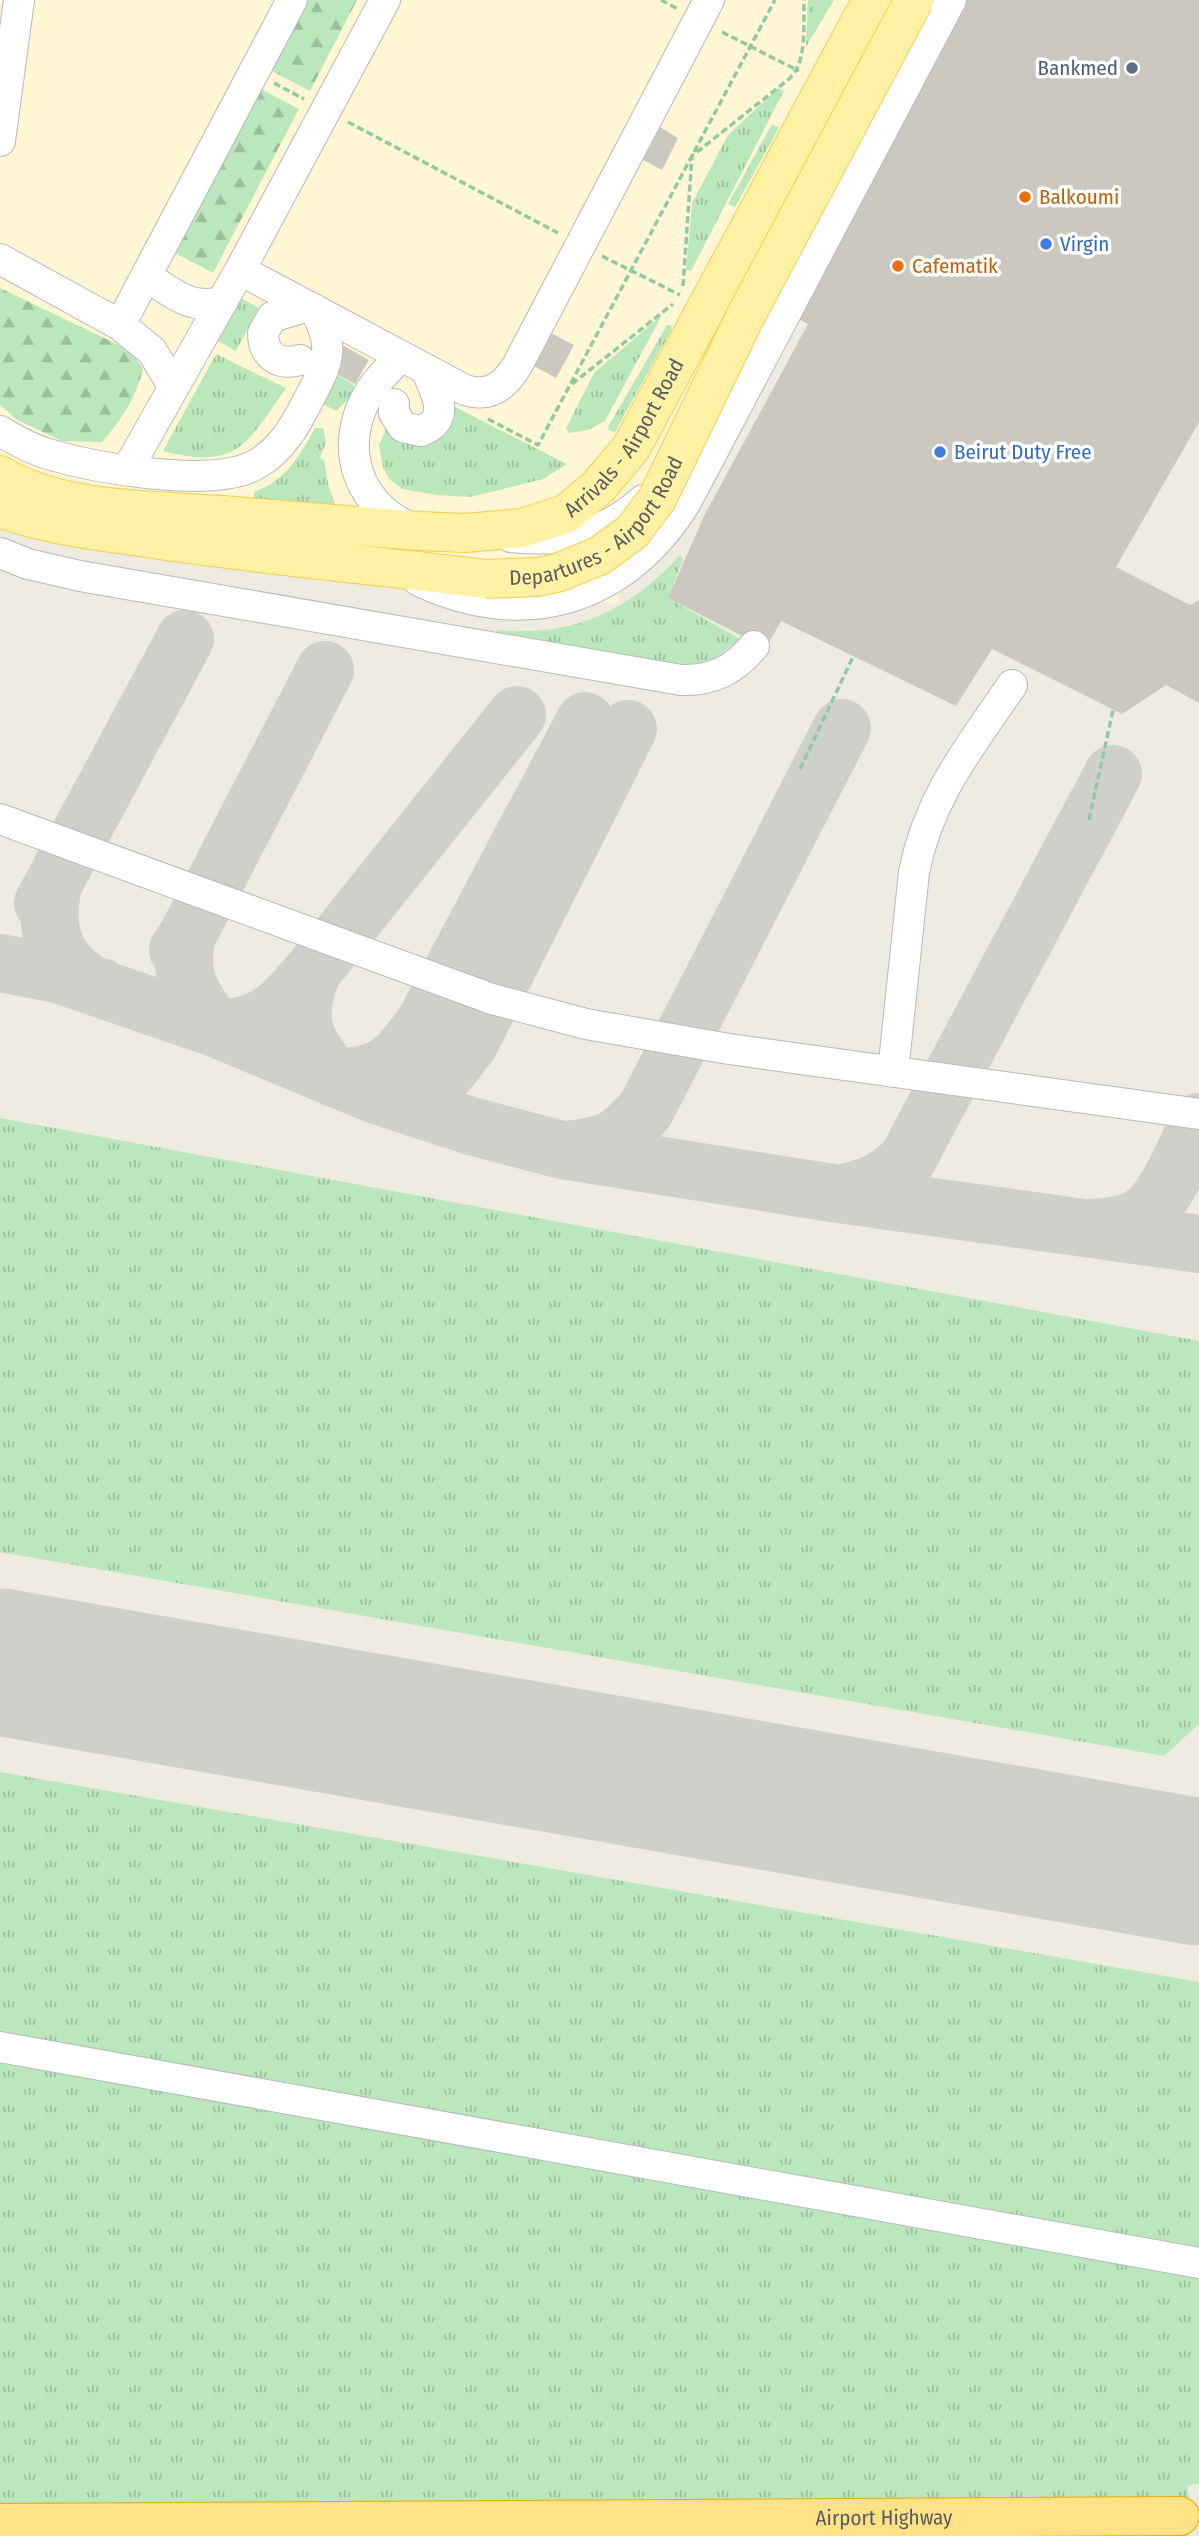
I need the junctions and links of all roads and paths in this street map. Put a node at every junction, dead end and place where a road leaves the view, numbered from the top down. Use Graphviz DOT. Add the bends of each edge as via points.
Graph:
graph roads {
  1 [pos="19,0"];
  2 [pos="292,0"];
  3 [pos="384,0"];
  4 [pos="709,0"];
  5 [pos="775,0"];
  6 [pos="804,0"];
  7 [pos="872,0"];
  8 [pos="916,0"];
  9 [pos="951,0"];
  10 [pos="778,60"];
  11 [pos="793,68"];
  12 [pos="254,73"];
  13 [pos="326,111"];
  14 [pos="0,141"];
  15 [pos="692,156"];
  16 [pos="581,245"];
  17 [pos="0,258"];
  18 [pos="240,270"];
  19 [pos="631,271"];
  20 [pos="146,276"];
  21 [pos="671,291"];
  22 [pos="223,300"];
  23 [pos="311,307"];
  24 [pos="120,325"];
  25 [pos="300,360"];
  26 [pos="414,363"];
  27 [pos="173,386"];
  28 [pos="570,386"];
  29 [pos="394,404"];
  30 [pos="478,414"];
  31 [pos="0,431"];
  32 [pos="127,470"];
  33 [pos="0,475"];
  34 [pos="0,508"];
  35 [pos="419,531"];
  36 [pos="465,533"];
  37 [pos="0,553"];
  38 [pos="489,591"];
  39 [pos="754,646"];
  40 [pos="853,657"];
  41 [pos="1012,685"];
  42 [pos="1113,710"];
  43 [pos="800,769"];
  44 [pos="0,819"];
  45 [pos="1089,820"];
  46 [pos="893,1073"];
  47 [pos="1199,1114"];
  48 [pos="0,2047"];
  49 [pos="1199,2263"];
  50 [pos="1180,2516"];
  51 [pos="0,2522"];
  1 -- 14 [label="lane"];
  2 -- 12 [label="lane"];
  3 -- 13 [label="lane"];
  4 -- 16 [label="lane"];
  5 -- 15 [label="path"];
  6 -- 15 [label="path" via="797,70"];
  7 -- 36 [label="main road, Arrivals - Airport Road" via="631,448 598,487 566,514 521,528"];
  8 -- 36 [label="lane" via="659,483 613,523 577,536 542,540"];
  8 -- 38 [label="main road, Departures - Airport Road, bridge" via="745,317 657,499 632,532 599,556"];
  9 -- 38 [label="lane" via="673,524 638,561 578,595 534,605"];
  10 -- 11 [label="path"];
  12 -- 13 [label="path"];
  12 -- 20 [label="lane"];
  13 -- 16 [label="path"];
  13 -- 18 [label="lane"];
  15 -- 19 [label="path"];
  15 -- 28 [label="path" via="680,295"];
  16 -- 19 [label="path"];
  16 -- 26 [label="lane" via="518,364 501,386 474,393"];
  17 -- 24 [label="lane"];
  18 -- 22 [label="lane"];
  18 -- 23 [label="lane"];
  19 -- 21 [label="path"];
  19 -- 28 [label="path"];
  20 -- 22 [label="lane" via="189,303"];
  20 -- 24 [label="lane"];
  22 -- 27 [label="lane"];
  23 -- 25 [label="lane" via="272,317 263,333 266,351 273,358 290,363"];
  23 -- 26 [label="lane"];
  23 -- 32 [label="lane" via="328,340 326,363 292,431 267,457 242,471 205,477"];
  24 -- 27 [label="lane" via="152,351"];
  26 -- 29 [label="lane" via="440,405 435,422 421,431 403,427"];
  26 -- 35 [label="lane" via="376,382 363,404 354,459 361,481 379,507"];
  27 -- 32 [label="lane"];
  28 -- 30 [label="path" via="538,445"];
  31 -- 32 [label="lane" via="46,454"];
  33 -- 35 [label="main road, Arrivals - Airport Road" via="51,498"];
  34 -- 38 [label="main road, Departures - Airport Road" via="55,524 397,569"];
  35 -- 36 [label="main road, Arrivals - Airport Road"];
  37 -- 39 [label="lane" via="79,576 681,680 722,673"];
  40 -- 43 [label="path"];
  41 -- 46 [label="lane" via="939,795 919,845"];
  42 -- 45 [label="path"];
  44 -- 46 [label="lane" via="516,1005 634,1033"];
  46 -- 47 [label="lane"];
  48 -- 49 [label="lane"];
  50 -- 51 [label="highway, Airport Highway"];
}
